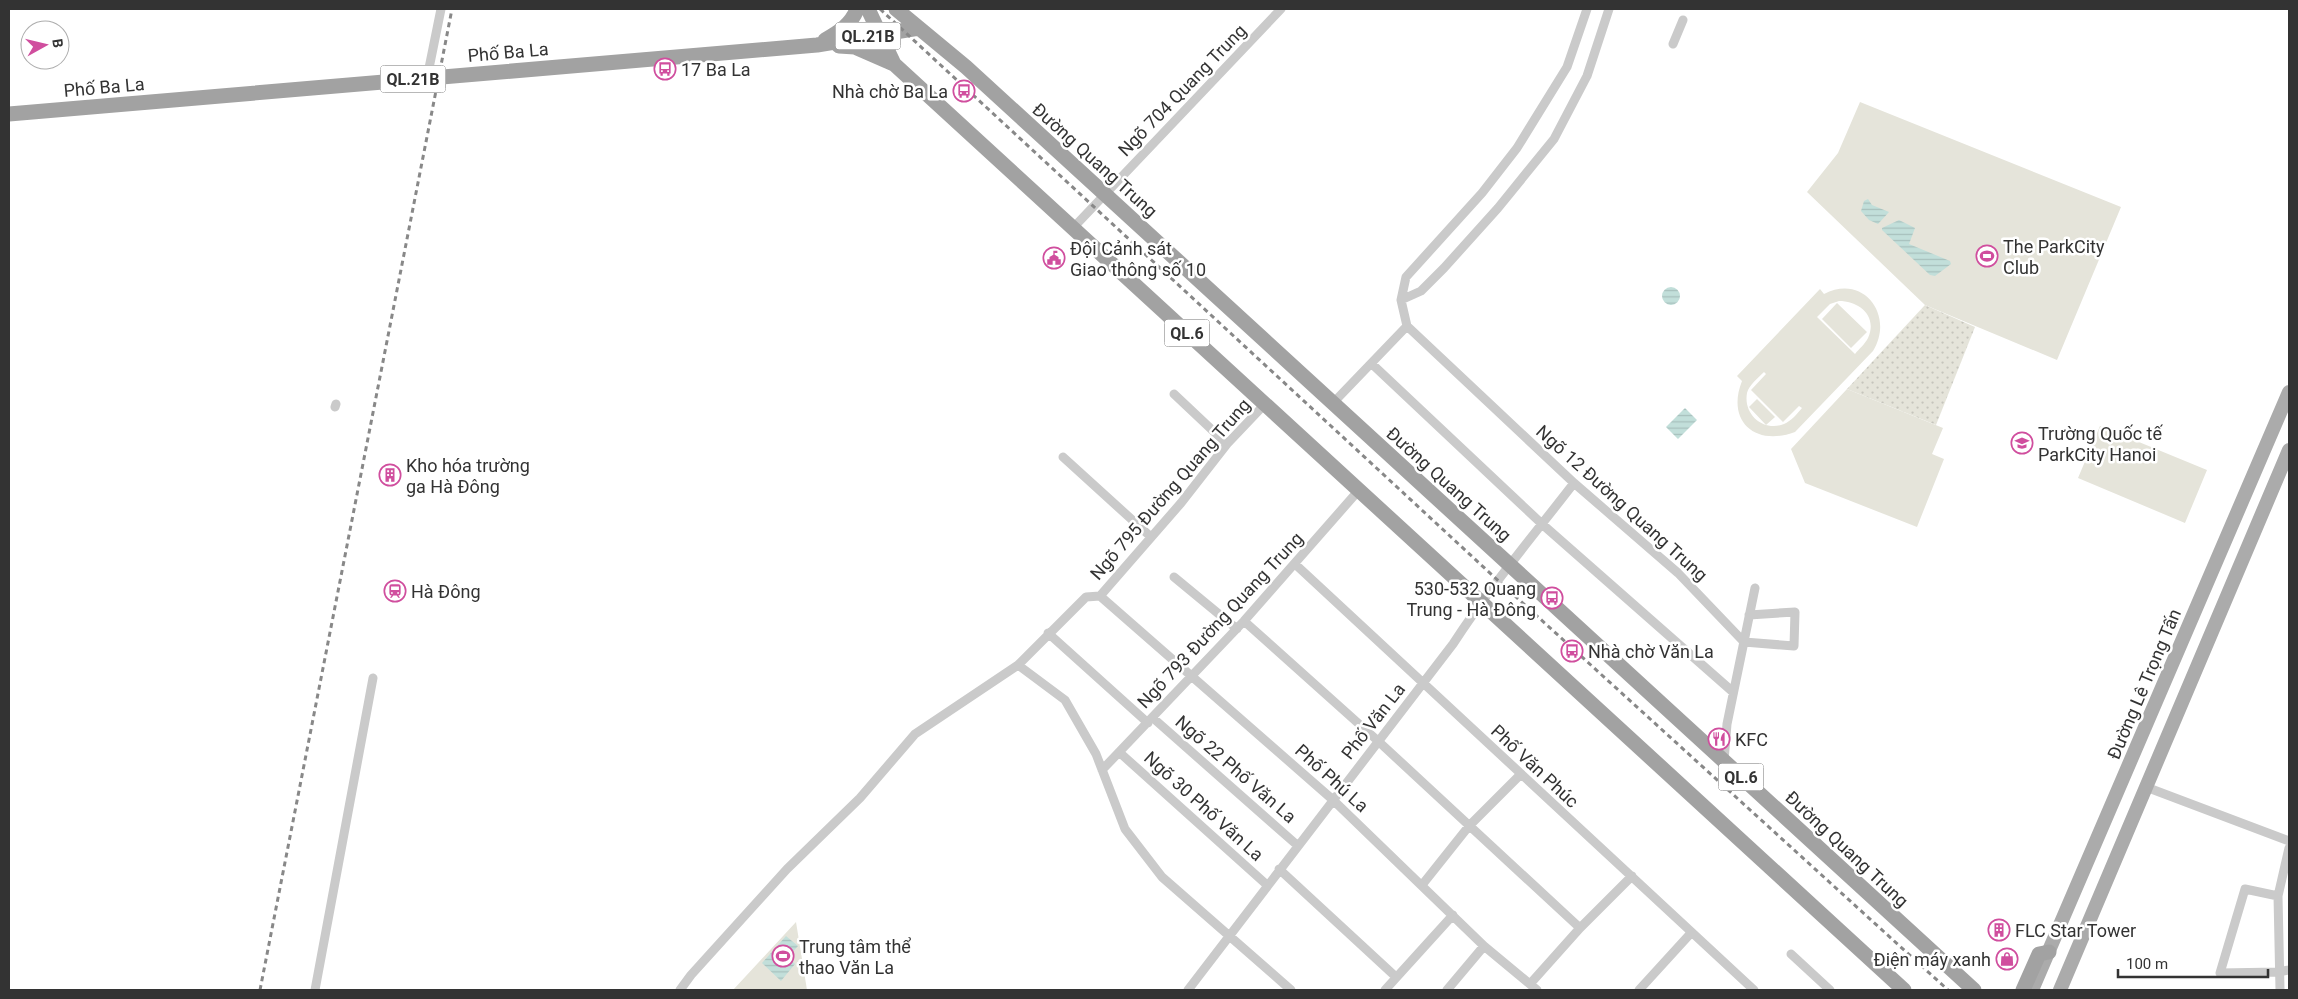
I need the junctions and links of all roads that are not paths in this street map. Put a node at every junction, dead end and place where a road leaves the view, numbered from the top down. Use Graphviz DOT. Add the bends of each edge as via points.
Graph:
graph roads {
  1 [pos="441,9"];
  2 [pos="857,9"];
  3 [pos="868,9"];
  4 [pos="896,9"];
  5 [pos="1281,9"];
  6 [pos="1608,9"];
  7 [pos="1586,12"];
  8 [pos="1683,20"];
  9 [pos="919,28"];
  10 [pos="880,34"];
  11 [pos="1673,44"];
  12 [pos="817,45"];
  13 [pos="894,64"];
  14 [pos="427,78"];
  15 [pos="9,114"];
  16 [pos="1105,193"];
  17 [pos="1073,228"];
  18 [pos="1401,300"];
  19 [pos="1407,326"];
  20 [pos="1372,364"];
  21 [pos="2289,392"];
  22 [pos="1174,394"];
  23 [pos="1333,403"];
  24 [pos="1265,404"];
  25 [pos="1227,444"];
  26 [pos="2289,450"];
  27 [pos="1063,457"];
  28 [pos="1574,483"];
  29 [pos="1359,490"];
  30 [pos="1542,524"];
  31 [pos="1150,537"];
  32 [pos="1295,564"];
  33 [pos="1509,564"];
  34 [pos="1174,577"];
  35 [pos="1755,588"];
  36 [pos="1100,596"];
  37 [pos="1480,602"];
  38 [pos="1750,614"];
  39 [pos="1244,621"];
  40 [pos="1237,629"];
  41 [pos="1048,633"];
  42 [pos="1744,642"];
  43 [pos="1018,665"];
  44 [pos="1192,677"];
  45 [pos="373,678"];
  46 [pos="1424,682"];
  47 [pos="1734,692"];
  48 [pos="1150,720"];
  49 [pos="1378,741"];
  50 [pos="1119,752"];
  51 [pos="1724,761"];
  52 [pos="1102,770"];
  53 [pos="1520,775"];
  54 [pos="2146,787"];
  55 [pos="1332,799"];
  56 [pos="1469,826"];
  57 [pos="2289,840"];
  58 [pos="1297,845"];
  59 [pos="2289,848"];
  60 [pos="1279,869"];
  61 [pos="1632,876"];
  62 [pos="1267,885"];
  63 [pos="1422,885"];
  64 [pos="2278,896"];
  65 [pos="1453,915"];
  66 [pos="1580,928"];
  67 [pos="1691,933"];
  68 [pos="1230,934"];
  69 [pos="1484,946"];
  70 [pos="2049,952"];
  71 [pos="1791,954"];
  72 [pos="2289,970"];
  73 [pos="2278,972"];
  74 [pos="1396,977"];
  75 [pos="1534,987"];
  76 [pos="315,990"];
  77 [pos="680,990"];
  78 [pos="1188,990"];
  79 [pos="1291,990"];
  80 [pos="1385,990"];
  81 [pos="1447,990"];
  82 [pos="1638,990"];
  83 [pos="1754,990"];
  84 [pos="1830,990"];
  85 [pos="1904,990"];
  86 [pos="1974,990"];
  87 [pos="2023,990"];
  88 [pos="2032,990"];
  89 [pos="2060,990"];
  90 [pos="2280,990"];
  1 -- 14 [label="street"];
  2 -- 12 [label="highway" via="852,21"];
  3 -- 10 [label="highway, QL.6"];
  4 -- 9 [label="highway, Đường Quang Trung / QL.6"];
  5 -- 16 [label="street, Ngõ 704 Quang Trung"];
  6 -- 18 [label="street" via="1587,76 1554,139 1444,268 1421,291"];
  7 -- 18 [label="street" via="1567,67 1517,148 1482,193 1406,277"];
  8 -- 11 [label="street"];
  9 -- 10 [label="highway, Phố Ba La / QL.21B"];
  9 -- 16 [label="highway, Đường Quang Trung / QL.6"];
  10 -- 12 [label="highway, Phố Ba La / QL.21B"];
  10 -- 13 [label="highway, QL.6"];
  12 -- 13 [label="highway" via="855,47"];
  12 -- 14 [label="highway, Phố Ba La / QL.21B"];
  13 -- 17 [label="highway, QL.6"];
  14 -- 15 [label="highway, Phố Ba La / QL.21B"];
  16 -- 17 [label="street, Ngõ 704 Quang Trung"];
  16 -- 23 [label="highway, Đường Quang Trung / QL.6"];
  17 -- 24 [label="highway, QL.6"];
  18 -- 19 [label="street"];
  19 -- 20 [label="street"];
  19 -- 28 [label="street, Ngõ 12 Đường Quang Trung"];
  20 -- 23 [label="street"];
  20 -- 30 [label="street"];
  21 -- 70 [label="main road, Đường Lê Trọng Tấn"];
  22 -- 25 [label="street"];
  23 -- 33 [label="highway, Đường Quang Trung / QL.6"];
  24 -- 25 [label="street, Ngõ 795 Đường Quang Trung"];
  24 -- 29 [label="highway, QL.6"];
  25 -- 31 [label="street, Ngõ 795 Đường Quang Trung"];
  26 -- 54 [label="main road"];
  27 -- 31 [label="street"];
  28 -- 30 [label="street, Phố Văn La"];
  28 -- 42 [label="street, Ngõ 12 Đường Quang Trung" via="1678,573"];
  29 -- 32 [label="street, Ngõ 793 Đường Quang Trung"];
  29 -- 37 [label="highway, QL.6"];
  30 -- 33 [label="street, Phố Văn La"];
  30 -- 47 [label="street"];
  31 -- 36 [label="street, Ngõ 795 Đường Quang Trung"];
  32 -- 39 [label="street, Ngõ 793 Đường Quang Trung"];
  32 -- 46 [label="street, Phố Văn Phúc"];
  33 -- 37 [label="street, Phố Văn La"];
  33 -- 51 [label="highway, Đường Quang Trung / QL.6"];
  34 -- 40 [label="street"];
  35 -- 38 [label="street"];
  36 -- 41 [label="street" via="1086,597"];
  36 -- 44 [label="street, Phố Phú La"];
  37 -- 46 [label="street, Phố Văn La"];
  37 -- 85 [label="highway, QL.6"];
  38 -- 42 [label="street"];
  38 -- 42 [label="street" via="1795,612 1794,646"];
  39 -- 40 [label="street, Ngõ 793 Đường Quang Trung"];
  39 -- 49 [label="street"];
  40 -- 44 [label="street, Ngõ 793 Đường Quang Trung"];
  41 -- 43 [label="street"];
  41 -- 48 [label="street, Ngõ 22 Phố Văn La"];
  42 -- 47 [label="street"];
  43 -- 52 [label="street" via="1066,700"];
  43 -- 77 [label="street" via="915,734 860,798 787,869"];
  44 -- 48 [label="street, Ngõ 793 Đường Quang Trung"];
  44 -- 55 [label="street, Phố Phú La"];
  45 -- 76 [label="street"];
  46 -- 49 [label="street, Phố Văn La"];
  46 -- 53 [label="street, Phố Văn Phúc"];
  47 -- 51 [label="street"];
  48 -- 50 [label="street, Ngõ 793 Đường Quang Trung"];
  48 -- 58 [label="street, Ngõ 22 Phố Văn La"];
  49 -- 55 [label="street, Phố Văn La"];
  49 -- 56 [label="street"];
  50 -- 52 [label="street, Ngõ 793 Đường Quang Trung"];
  50 -- 62 [label="street, Ngõ 30 Phố Văn La"];
  51 -- 86 [label="highway, Đường Quang Trung / QL.6"];
  52 -- 68 [label="street" via="1126,829 1162,877"];
  53 -- 56 [label="street"];
  53 -- 61 [label="street, Phố Văn Phúc"];
  54 -- 57 [label="street"];
  54 -- 89 [label="main road"];
  55 -- 58 [label="street, Phố Văn La"];
  55 -- 63 [label="street, Phố Phú La"];
  56 -- 63 [label="street"];
  56 -- 66 [label="street"];
  58 -- 60 [label="street, Phố Văn La"];
  59 -- 64 [label="street"];
  60 -- 62 [label="street, Phố Văn La"];
  60 -- 74 [label="street"];
  61 -- 66 [label="street"];
  61 -- 67 [label="street, Phố Văn Phúc"];
  62 -- 68 [label="street, Phố Văn La"];
  63 -- 65 [label="street, Phố Phú La"];
  64 -- 73 [label="street"];
  64 -- 73 [label="street" via="2244,889 2220,973"];
  65 -- 69 [label="street, Phố Phú La"];
  65 -- 74 [label="street"];
  66 -- 75 [label="street"];
  67 -- 82 [label="street"];
  67 -- 83 [label="street, Phố Văn Phúc"];
  68 -- 78 [label="street, Phố Văn La"];
  68 -- 79 [label="street"];
  69 -- 75 [label="street, Phố Phú La"];
  69 -- 81 [label="street"];
  70 -- 87 [label="highway" via="2038,954"];
  70 -- 88 [label="main road, Đường Lê Trọng Tấn"];
  71 -- 84 [label="street"];
  72 -- 73 [label="street"];
  73 -- 90 [label="street"];
  74 -- 80 [label="street"];
}
